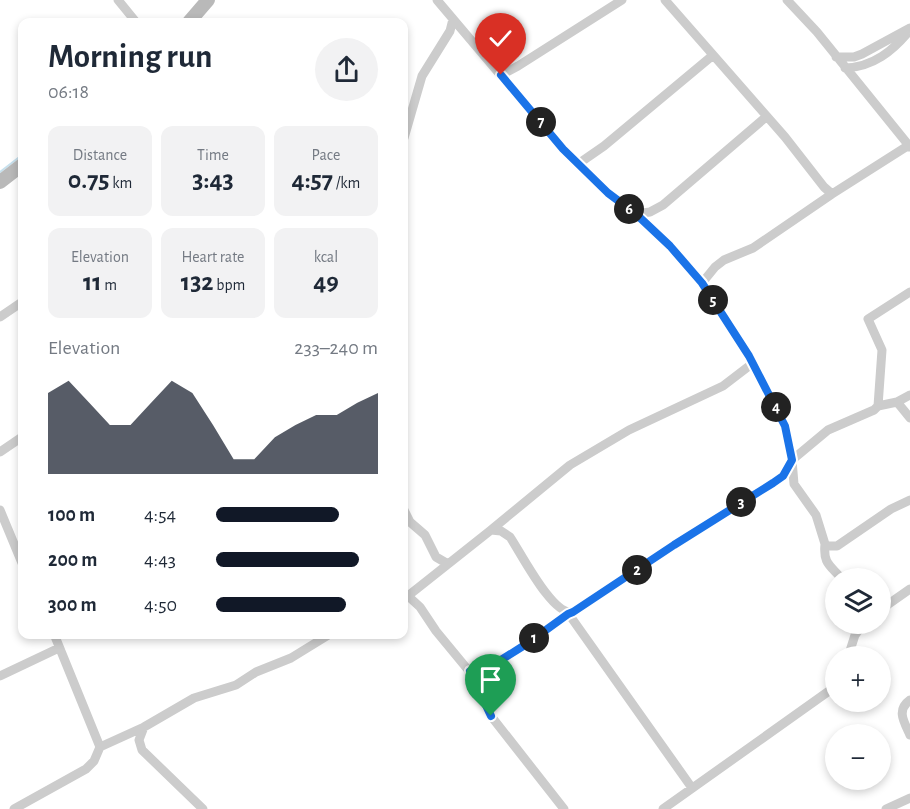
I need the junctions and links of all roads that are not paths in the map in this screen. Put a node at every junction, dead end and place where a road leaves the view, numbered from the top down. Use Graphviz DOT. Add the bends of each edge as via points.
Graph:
graph roads {
  1 [pos="118,0"];
  2 [pos="208,0"];
  3 [pos="437,0"];
  4 [pos="621,0"];
  5 [pos="665,0"];
  6 [pos="787,0"];
  7 [pos="133,18"];
  8 [pos="192,18"];
  9 [pos="453,19"];
  10 [pos="910,29"];
  11 [pos="712,56"];
  12 [pos="836,57"];
  13 [pos="845,68"];
  14 [pos="501,75"];
  15 [pos="766,117"];
  16 [pos="408,124"];
  17 [pos="909,146"];
  18 [pos="578,164"];
  19 [pos="18,168"];
  20 [pos="0,182"];
  21 [pos="832,194"];
  22 [pos="636,214"];
  23 [pos="702,283"];
  24 [pos="910,292"];
  25 [pos="18,305"];
  26 [pos="0,317"];
  27 [pos="753,363"];
  28 [pos="910,395"];
  29 [pos="897,402"];
  30 [pos="878,406"];
  31 [pos="910,418"];
  32 [pos="18,439"];
  33 [pos="0,452"];
  34 [pos="792,460"];
  35 [pos="773,483"];
  36 [pos="794,484"];
  37 [pos="910,500"];
  38 [pos="0,510"];
  39 [pos="408,518"];
  40 [pos="491,530"];
  41 [pos="825,544"];
  42 [pos="18,553"];
  43 [pos="436,557"];
  44 [pos="448,564"];
  45 [pos="831,568"];
  46 [pos="434,575"];
  47 [pos="910,589"];
  48 [pos="408,596"];
  49 [pos="408,599"];
  50 [pos="891,602"];
  51 [pos="568,614"];
  52 [pos="56,639"];
  53 [pos="322,639"];
  54 [pos="59,648"];
  55 [pos="470,671"];
  56 [pos="0,676"];
  57 [pos="825,694"];
  58 [pos="910,700"];
  59 [pos="144,728"];
  60 [pos="910,735"];
  61 [pos="100,747"];
  62 [pos="692,788"];
  63 [pos="910,798"];
  64 [pos="14,809"];
  65 [pos="202,809"];
  66 [pos="564,809"];
  67 [pos="663,809"];
  68 [pos="886,809"];
  1 -- 7 [label="street"];
  2 -- 8 [label="main road"];
  3 -- 9 [label="street"];
  4 -- 14 [label="street"];
  5 -- 11 [label="street"];
  6 -- 12 [label="street"];
  9 -- 14 [label="street"];
  9 -- 16 [label="street" via="450,31 422,76"];
  10 -- 12 [label="street" via="854,57"];
  10 -- 13 [label="street" via="874,62"];
  11 -- 15 [label="street"];
  11 -- 18 [label="street"];
  12 -- 13 [label="street"];
  13 -- 17 [label="street"];
  14 -- 18 [label="street"];
  15 -- 21 [label="street"];
  15 -- 22 [label="street" via="663,205"];
  17 -- 21 [label="street"];
  18 -- 22 [label="street"];
  19 -- 20 [label="main road"];
  21 -- 23 [label="street" via="753,248 724,260"];
  22 -- 23 [label="street" via="676,251"];
  23 -- 27 [label="street"];
  24 -- 30 [label="street" via="868,320 882,350"];
  25 -- 26 [label="street"];
  27 -- 34 [label="street" via="785,426"];
  27 -- 40 [label="street" via="723,386 629,430 570,465"];
  28 -- 29 [label="street"];
  29 -- 30 [label="street"];
  29 -- 31 [label="street"];
  30 -- 34 [label="street" via="835,425"];
  32 -- 33 [label="street"];
  34 -- 35 [label="street" via="783,476"];
  34 -- 36 [label="street"];
  35 -- 36 [label="street"];
  35 -- 51 [label="street"];
  36 -- 41 [label="street" via="816,516"];
  37 -- 41 [label="street" via="837,546"];
  38 -- 42 [label="street"];
  39 -- 43 [label="street" via="425,534"];
  40 -- 44 [label="street"];
  40 -- 51 [label="street" via="510,537 550,600"];
  41 -- 45 [label="street" via="824,556"];
  43 -- 44 [label="street"];
  43 -- 46 [label="street"];
  44 -- 46 [label="street"];
  46 -- 48 [label="street"];
  47 -- 50 [label="street"];
  49 -- 55 [label="street" via="420,607"];
  51 -- 55 [label="street" via="482,672"];
  51 -- 62 [label="street"];
  52 -- 54 [label="street"];
  53 -- 59 [label="street" via="236,685 194,698"];
  54 -- 56 [label="street"];
  54 -- 61 [label="street"];
  55 -- 66 [label="street" via="491,716"];
  57 -- 62 [label="street"];
  58 -- 60 [label="street" via="901,715"];
  59 -- 61 [label="street"];
  59 -- 65 [label="street" via="142,750"];
  61 -- 64 [label="street" via="86,769"];
  62 -- 67 [label="street"];
  63 -- 68 [label="street"];
}
